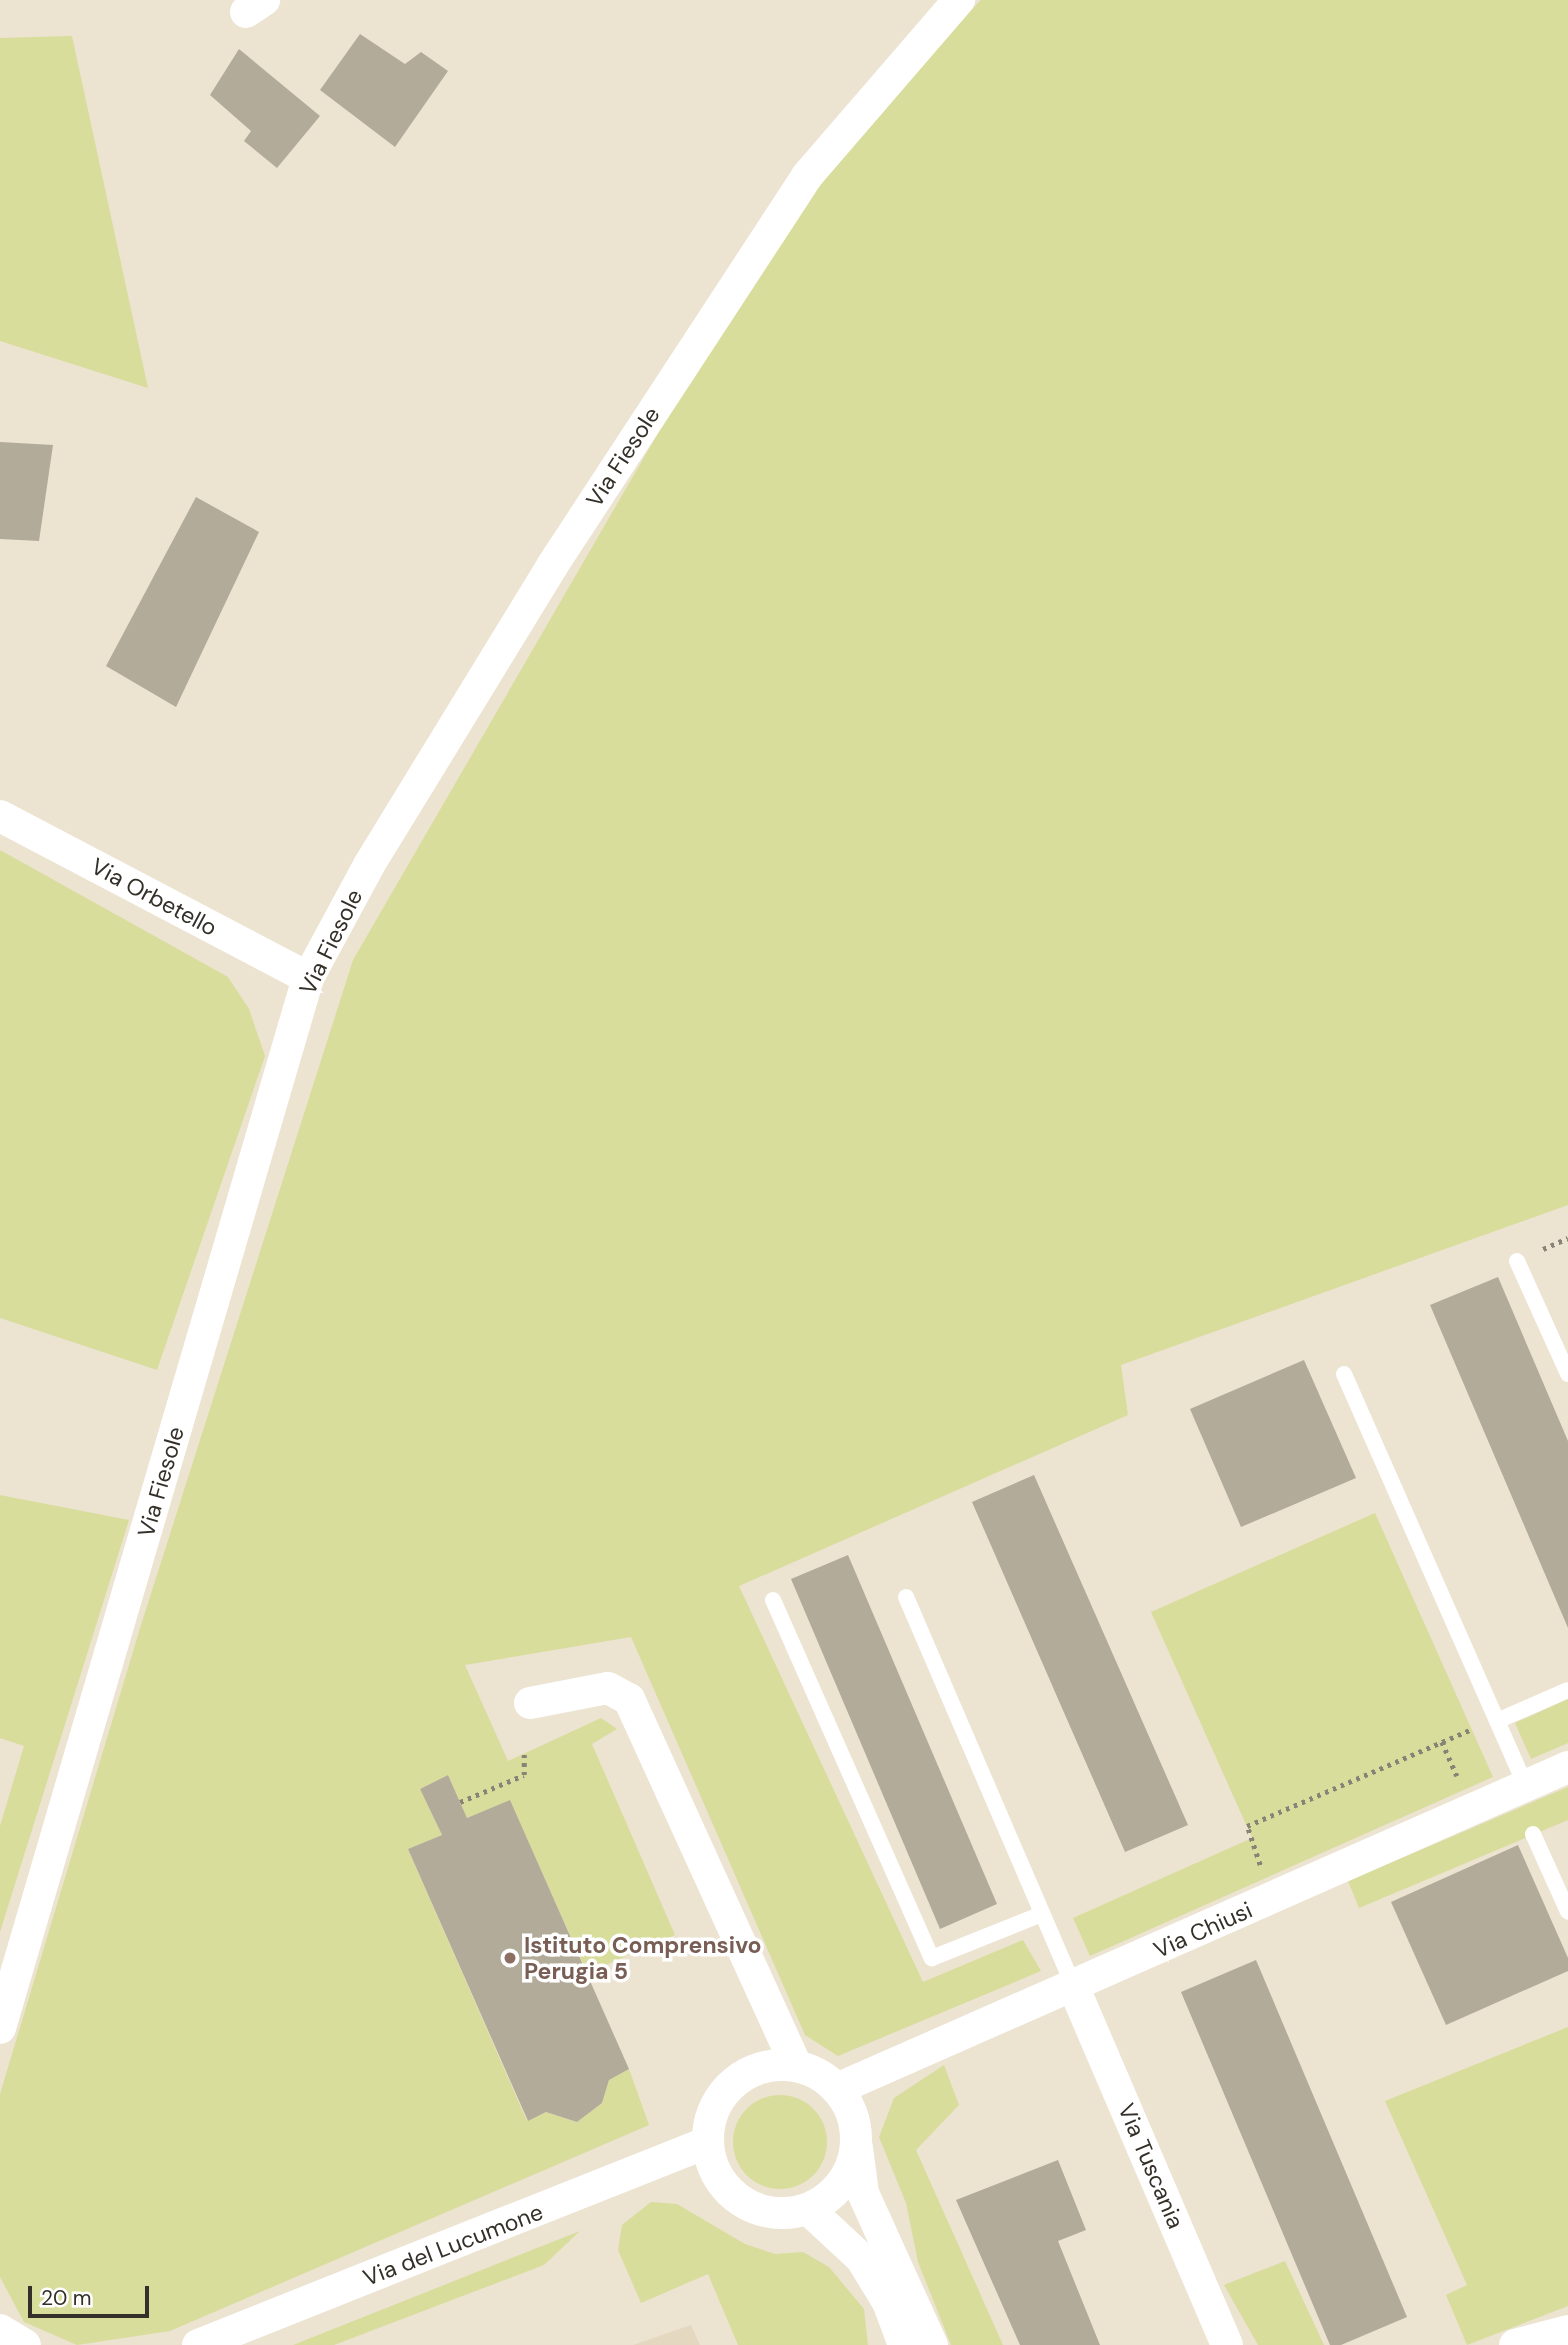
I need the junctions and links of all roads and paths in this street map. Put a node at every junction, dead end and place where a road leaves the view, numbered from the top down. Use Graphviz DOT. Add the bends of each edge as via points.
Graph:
graph roads {
  1 [pos="959,0"];
  2 [pos="0,816"];
  3 [pos="308,978"];
  4 [pos="1517,1261"];
  5 [pos="1344,1374"];
  6 [pos="1568,1374"];
  7 [pos="906,1597"];
  8 [pos="774,1600"];
  9 [pos="1568,1690"];
  10 [pos="530,1703"];
  11 [pos="1497,1721"];
  12 [pos="524,1754"];
  13 [pos="1568,1767"];
  14 [pos="1525,1785"];
  15 [pos="460,1802"];
  16 [pos="1247,1826"];
  17 [pos="1533,1833"];
  18 [pos="1568,1912"];
  19 [pos="1042,1914"];
  20 [pos="1074,1988"];
  21 [pos="0,2028"];
  22 [pos="796,2066"];
  23 [pos="837,2089"];
  24 [pos="708,2142"];
  25 [pos="856,2145"];
  26 [pos="808,2209"];
  27 [pos="0,2330"];
  28 [pos="1568,2331"];
  29 [pos="897,2337"];
  30 [pos="25,2345"];
  31 [pos="198,2345"];
  32 [pos="932,2345"];
  33 [pos="1227,2345"];
  34 [pos="1515,2345"];
  1 -- 3 [label="street, Via Fiesole" via="807,176 552,566 369,865"];
  2 -- 3 [label="street, Via Orbetello"];
  3 -- 21 [label="street, Via Fiesole"];
  4 -- 6 [label="lane"];
  5 -- 11 [label="lane"];
  7 -- 19 [label="lane"];
  8 -- 19 [label="lane" via="932,1958"];
  9 -- 11 [label="lane"];
  10 -- 22 [label="street" via="608,1688 629,1699"];
  11 -- 14 [label="lane"];
  11 -- 16 [label="path"];
  12 -- 15 [label="path" via="524,1775"];
  13 -- 14 [label="street, Via Chiusi"];
  14 -- 20 [label="street, Via Chiusi"];
  17 -- 18 [label="lane"];
  19 -- 20 [label="lane"];
  20 -- 23 [label="street, Via Chiusi"];
  20 -- 33 [label="street, Via Tuscania"];
  22 -- 23 [label="street"];
  22 -- 24 [label="street" via="763,2068 734,2083 715,2110"];
  23 -- 25 [label="street" via="855,2124"];
  24 -- 26 [label="street" via="712,2165 741,2201 786,2214"];
  24 -- 31 [label="street, Via del Lucumone"];
  25 -- 26 [label="street" via="842,2184"];
  25 -- 32 [label="street" via="863,2193"];
  26 -- 29 [label="street" via="861,2258"];
  27 -- 30 [label="street"];
  28 -- 34 [label="street"];
}
